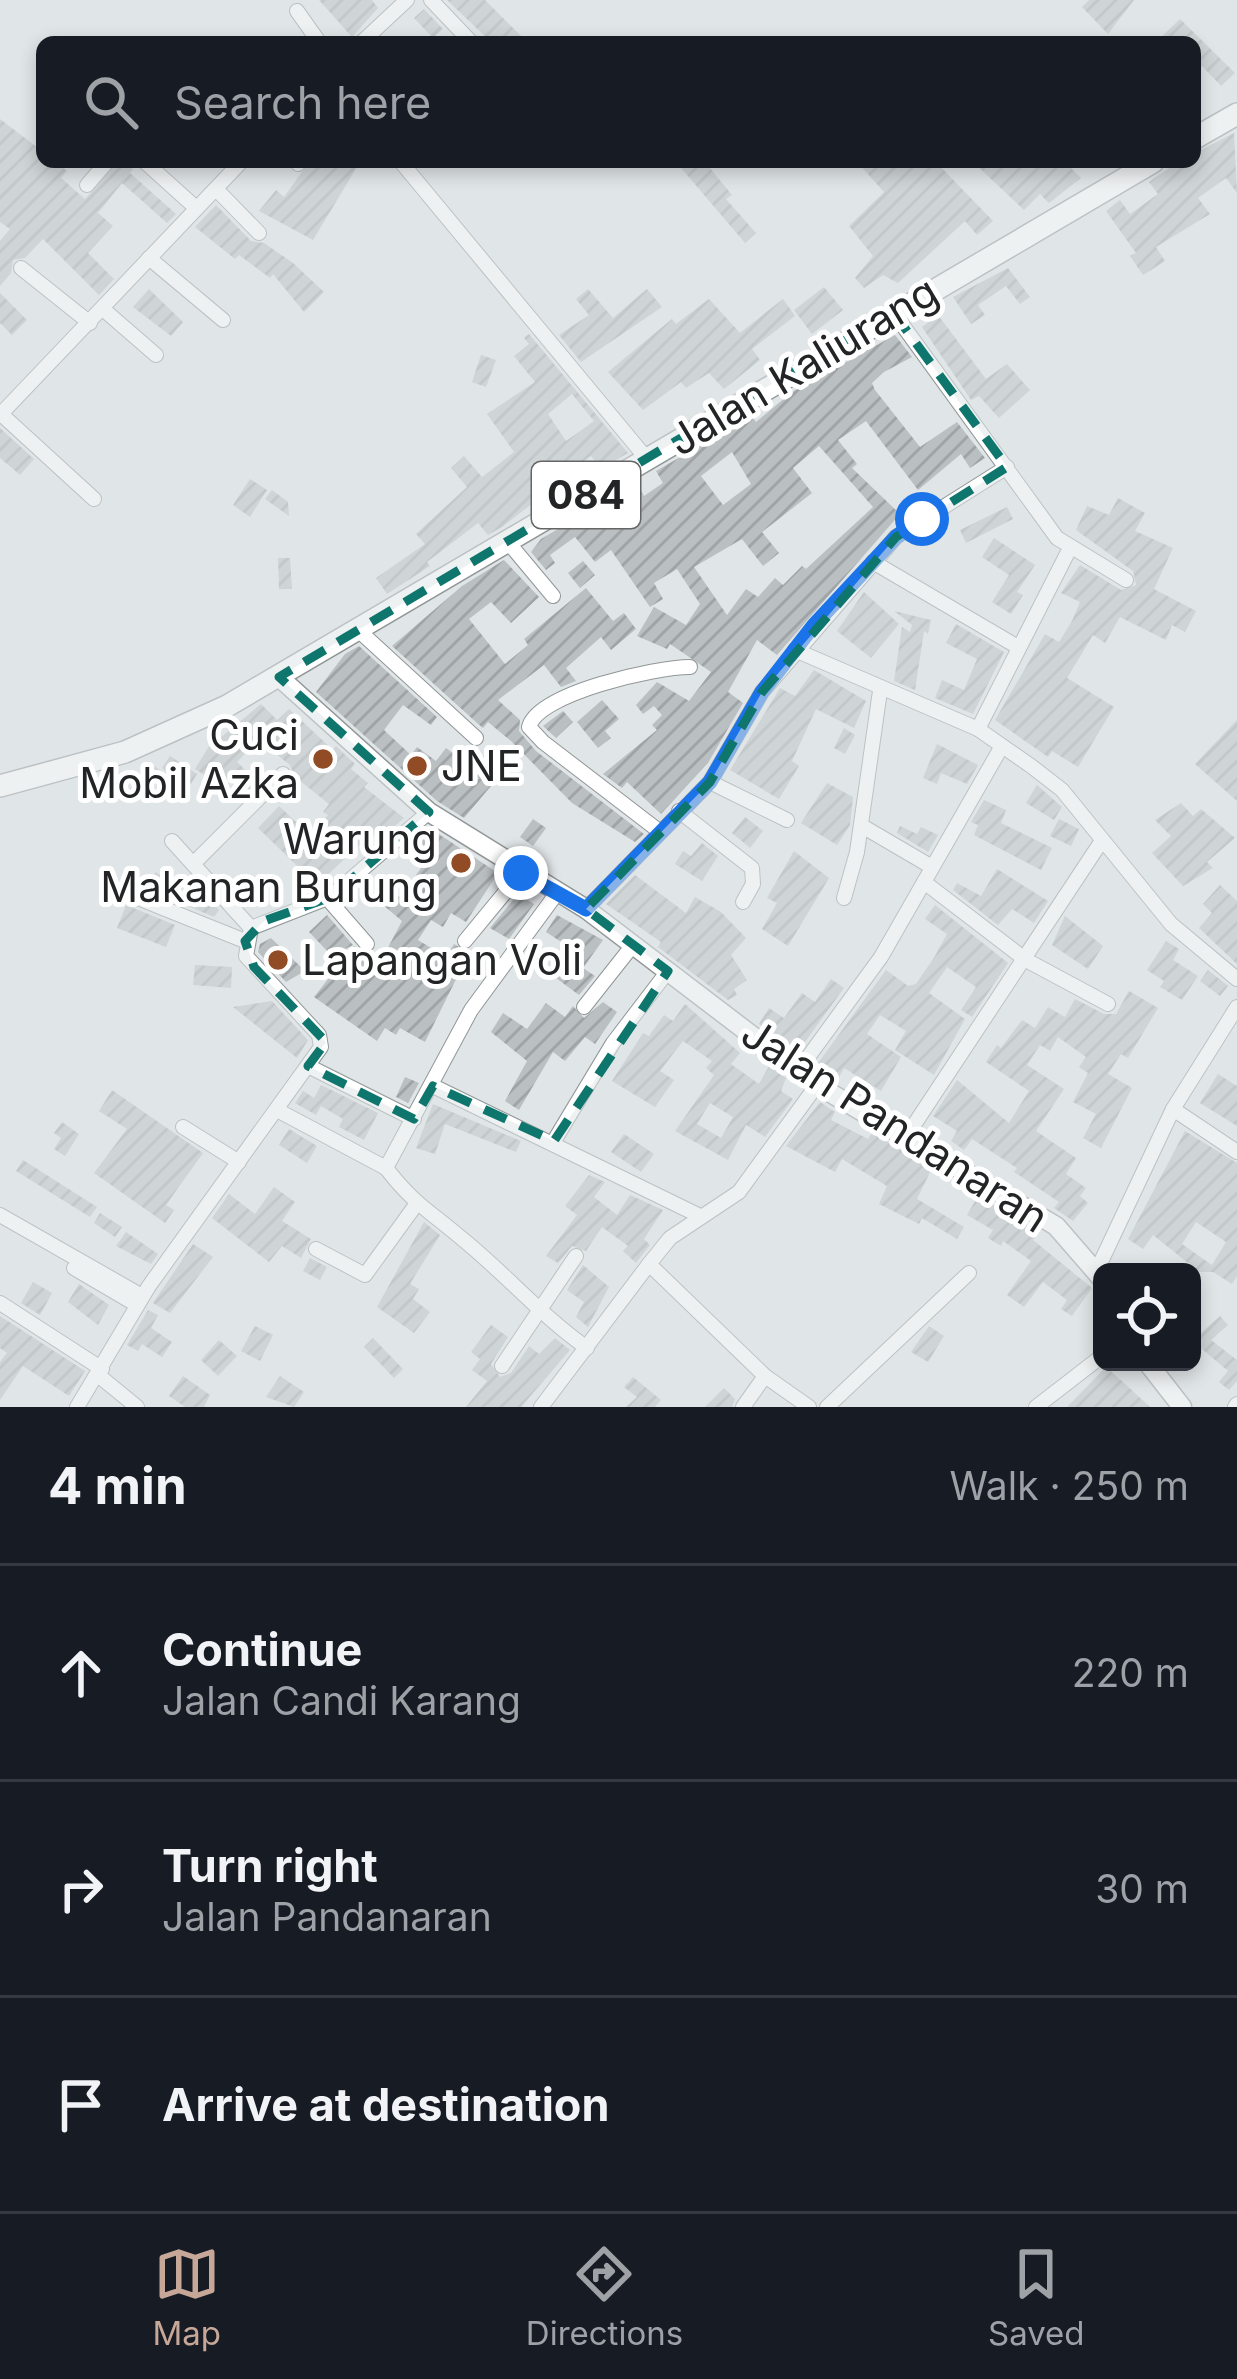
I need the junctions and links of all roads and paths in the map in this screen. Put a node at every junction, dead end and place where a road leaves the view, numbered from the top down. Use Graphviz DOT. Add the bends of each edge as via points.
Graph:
graph roads {
  1 [pos="407,0"];
  2 [pos="431,0"];
  3 [pos="297,11"];
  4 [pos="315,36"];
  5 [pos="368,36"];
  6 [pos="465,36"];
  7 [pos="1237,114"];
  8 [pos="1201,135"];
  9 [pos="102,168"];
  10 [pos="152,168"];
  11 [pos="236,168"];
  12 [pos="406,168"];
  13 [pos="1143,168"];
  14 [pos="87,185"];
  15 [pos="217,190"];
  16 [pos="195,206"];
  17 [pos="259,233"];
  18 [pos="149,258"];
  19 [pos="21,268"];
  20 [pos="103,309"];
  21 [pos="892,312"];
  22 [pos="223,320"];
  23 [pos="90,323"];
  24 [pos="156,355"];
  25 [pos="0,414"];
  26 [pos="647,459"];
  27 [pos="1007,467"];
  28 [pos="94,500"];
  29 [pos="507,541"];
  30 [pos="1069,550"];
  31 [pos="873,562"];
  32 [pos="1126,580"];
  33 [pos="553,596"];
  34 [pos="356,628"];
  35 [pos="1018,646"];
  36 [pos="794,650"];
  37 [pos="690,667"];
  38 [pos="279,676"];
  39 [pos="880,691"];
  40 [pos="978,729"];
  41 [pos="476,739"];
  42 [pos="1002,746"];
  43 [pos="283,773"];
  44 [pos="710,782"];
  45 [pos="0,786"];
  46 [pos="679,811"];
  47 [pos="430,812"];
  48 [pos="788,820"];
  49 [pos="862,826"];
  50 [pos="659,831"];
  51 [pos="172,841"];
  52 [pos="1101,842"];
  53 [pos="194,863"];
  54 [pos="932,867"];
  55 [pos="521,873"];
  56 [pos="924,882"];
  57 [pos="556,893"];
  58 [pos="128,894"];
  59 [pos="327,898"];
  60 [pos="844,898"];
  61 [pos="743,902"];
  62 [pos="586,909"];
  63 [pos="248,934"];
  64 [pos="465,941"];
  65 [pos="367,944"];
  66 [pos="633,945"];
  67 [pos="1026,960"];
  68 [pos="668,971"];
  69 [pos="1237,979"];
  70 [pos="1108,1004"];
  71 [pos="584,1007"];
  72 [pos="1237,1007"];
  73 [pos="308,1066"];
  74 [pos="798,1071"];
  75 [pos="817,1085"];
  76 [pos="434,1086"];
  77 [pos="1173,1109"];
  78 [pos="277,1110"];
  79 [pos="415,1119"];
  80 [pos="183,1127"];
  81 [pos="906,1137"];
  82 [pos="554,1141"];
  83 [pos="1237,1152"];
  84 [pos="239,1162"];
  85 [pos="386,1168"];
  86 [pos="415,1206"];
  87 [pos="0,1215"];
  88 [pos="700,1216"];
  89 [pos="316,1249"];
  90 [pos="576,1256"];
  91 [pos="57,1258"];
  92 [pos="1104,1263"];
  93 [pos="650,1264"];
  94 [pos="1093,1265"];
  95 [pos="968,1273"];
  96 [pos="140,1301"];
  97 [pos="0,1303"];
  98 [pos="541,1315"];
  99 [pos="587,1348"];
  100 [pos="1093,1363"];
  101 [pos="502,1366"];
  102 [pos="1154,1371"];
  103 [pos="100,1372"];
  104 [pos="765,1376"];
  105 [pos="77,1407"];
  106 [pos="137,1407"];
  107 [pos="541,1407"];
  108 [pos="743,1407"];
  109 [pos="808,1407"];
  110 [pos="827,1407"];
  111 [pos="1036,1407"];
  112 [pos="1181,1407"];
  1 -- 5 [label="street"];
  2 -- 6 [label="street"];
  3 -- 4 [label="street"];
  7 -- 8 [label="main road"];
  9 -- 14 [label="street"];
  10 -- 16 [label="street"];
  11 -- 15 [label="street"];
  12 -- 26 [label="street"];
  13 -- 21 [label="main road, Jalan Kaliurang / 084"];
  15 -- 16 [label="street"];
  15 -- 17 [label="street"];
  16 -- 18 [label="street"];
  18 -- 20 [label="street"];
  18 -- 22 [label="street"];
  19 -- 23 [label="street"];
  20 -- 23 [label="street"];
  20 -- 24 [label="street"];
  21 -- 26 [label="main road, Jalan Kaliurang / 084"];
  21 -- 27 [label="street"];
  23 -- 25 [label="street"];
  25 -- 28 [label="street"];
  26 -- 29 [label="main road, Jalan Kaliurang / 084"];
  27 -- 30 [label="street"];
  27 -- 31 [label="street" via="909,528"];
  29 -- 33 [label="street"];
  29 -- 34 [label="main road, Jalan Kaliurang / 084"];
  30 -- 32 [label="street"];
  30 -- 35 [label="street"];
  31 -- 35 [label="street"];
  31 -- 36 [label="street"];
  34 -- 38 [label="main road, Jalan Kaliurang / 084"];
  34 -- 41 [label="street"];
  35 -- 40 [label="street"];
  36 -- 39 [label="street"];
  36 -- 44 [label="street"];
  37 -- 50 [label="street" via="658,667 548,705 530,721 543,742"];
  38 -- 45 [label="main road, Jalan Kaliurang / 084" via="125,752"];
  38 -- 47 [label="main road, Jalan Pandanaran"];
  39 -- 40 [label="street"];
  39 -- 49 [label="street"];
  40 -- 42 [label="street"];
  42 -- 52 [label="street" via="1061,790"];
  42 -- 54 [label="street"];
  43 -- 53 [label="street"];
  44 -- 46 [label="street"];
  44 -- 48 [label="street"];
  46 -- 50 [label="street"];
  46 -- 61 [label="street" via="752,868"];
  47 -- 55 [label="main road, Jalan Pandanaran"];
  47 -- 59 [label="street"];
  49 -- 54 [label="street"];
  49 -- 60 [label="street"];
  50 -- 62 [label="street"];
  51 -- 53 [label="street"];
  52 -- 67 [label="street"];
  52 -- 69 [label="street" via="1171,924"];
  53 -- 63 [label="street"];
  54 -- 56 [label="street"];
  55 -- 57 [label="main road, Jalan Pandanaran"];
  55 -- 64 [label="street"];
  56 -- 67 [label="street"];
  56 -- 74 [label="street"];
  57 -- 62 [label="main road, Jalan Pandanaran"];
  57 -- 76 [label="street" via="471,1010"];
  58 -- 63 [label="street"];
  59 -- 63 [label="street"];
  59 -- 65 [label="street"];
  62 -- 66 [label="main road, Jalan Pandanaran"];
  63 -- 73 [label="street" via="245,956 319,1035"];
  66 -- 68 [label="main road, Jalan Pandanaran"];
  66 -- 71 [label="street"];
  67 -- 70 [label="street"];
  67 -- 81 [label="street"];
  68 -- 74 [label="main road, Jalan Pandanaran"];
  68 -- 82 [label="street"];
  72 -- 77 [label="street"];
  73 -- 78 [label="street"];
  73 -- 79 [label="street"];
  74 -- 75 [label="main road, Jalan Pandanaran"];
  75 -- 81 [label="main road, Jalan Pandanaran"];
  75 -- 88 [label="street" via="740,1192"];
  76 -- 79 [label="street"];
  76 -- 82 [label="street"];
  77 -- 83 [label="street"];
  77 -- 92 [label="street"];
  78 -- 84 [label="street"];
  78 -- 85 [label="street"];
  79 -- 85 [label="street"];
  80 -- 84 [label="street"];
  81 -- 94 [label="main road, Jalan Pandanaran" via="1057,1226"];
  82 -- 88 [label="street"];
  84 -- 96 [label="street"];
  85 -- 86 [label="street"];
  86 -- 89 [label="street" via="364,1275"];
  86 -- 98 [label="street" via="460,1236"];
  87 -- 96 [label="street"];
  88 -- 93 [label="street"];
  90 -- 98 [label="street"];
  91 -- 96 [label="street"];
  93 -- 99 [label="street"];
  93 -- 104 [label="street"];
  95 -- 110 [label="street"];
  96 -- 103 [label="street"];
  97 -- 103 [label="street"];
  98 -- 99 [label="street"];
  98 -- 101 [label="street"];
  99 -- 107 [label="street"];
  100 -- 111 [label="street"];
  102 -- 112 [label="main road"];
  103 -- 105 [label="street"];
  103 -- 106 [label="street"];
  104 -- 108 [label="street"];
  104 -- 109 [label="street"];
}
